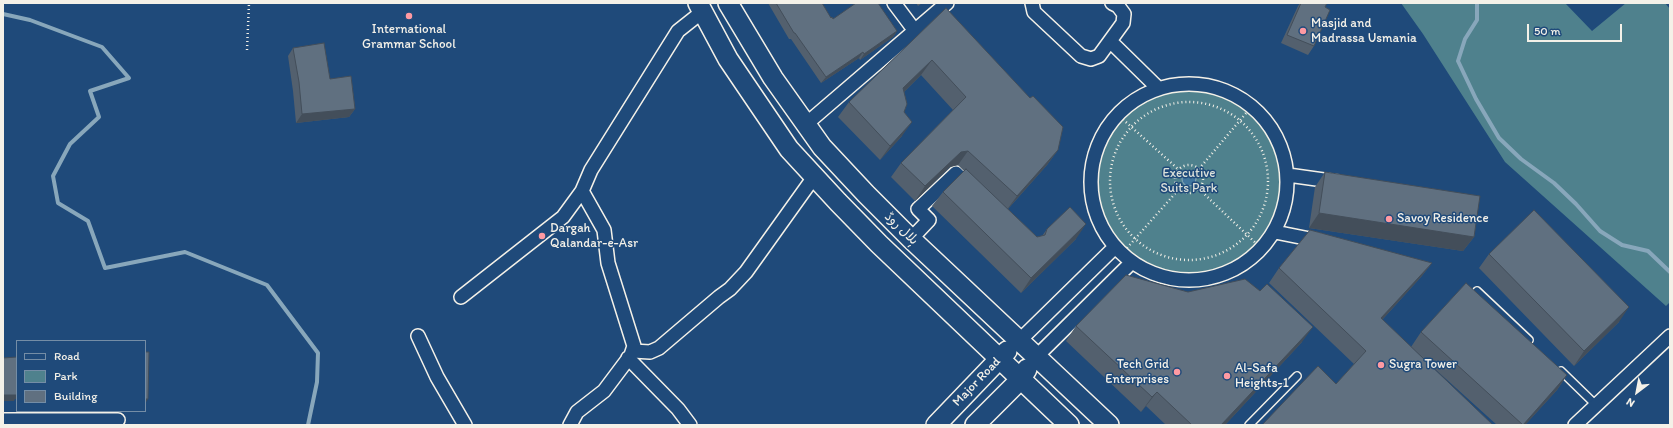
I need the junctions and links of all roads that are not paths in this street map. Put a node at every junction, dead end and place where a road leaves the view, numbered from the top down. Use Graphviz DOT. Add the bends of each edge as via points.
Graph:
graph roads {
  1 [pos="728,3"];
  2 [pos="894,3"];
  3 [pos="947,3"];
  4 [pos="1032,3"];
  5 [pos="1112,3"];
  6 [pos="700,8"];
  7 [pos="915,32"];
  8 [pos="1110,41"];
  9 [pos="1158,88"];
  10 [pos="806,125"];
  11 [pos="1288,175"];
  12 [pos="814,177"];
  13 [pos="1349,183"];
  14 [pos="582,190"];
  15 [pos="978,195"];
  16 [pos="1275,232"];
  17 [pos="911,239"];
  18 [pos="1329,242"];
  19 [pos="1123,254"];
  20 [pos="1477,291"];
  21 [pos="461,298"];
  22 [pos="418,336"];
  23 [pos="1670,336"];
  24 [pos="1019,341"];
  25 [pos="1534,345"];
  26 [pos="630,354"];
  27 [pos="1036,356"];
  28 [pos="999,359"];
  29 [pos="1556,367"];
  30 [pos="1297,376"];
  31 [pos="1021,379"];
  32 [pos="1596,406"];
  33 [pos="3,420"];
  34 [pos="118,420"];
  35 [pos="465,425"];
  36 [pos="570,425"];
  37 [pos="690,425"];
  38 [pos="936,425"];
  39 [pos="975,425"];
  40 [pos="1069,425"];
  41 [pos="1108,425"];
  42 [pos="1249,425"];
  43 [pos="1575,425"];
  1 -- 10 [label="street, ہلال روڈ" via="772,78"];
  2 -- 7 [label="street"];
  3 -- 7 [label="street"];
  4 -- 8 [label="street" via="1034,12 1081,56 1091,59 1099,56"];
  5 -- 8 [label="street" via="1124,14 1123,22"];
  6 -- 12 [label="street, ہلال روڈ" via="728,59 789,149"];
  6 -- 14 [label="street" via="678,31 591,170"];
  7 -- 10 [label="street"];
  8 -- 9 [label="street"];
  9 -- 11 [label="street" via="1183,84 1207,85 1231,93 1252,106 1270,125 1282,149"];
  9 -- 19 [label="street" via="1136,98 1117,114 1101,138 1092,165 1091,194 1099,222"];
  10 -- 17 [label="street, ہلال روڈ" via="832,158"];
  11 -- 13 [label="street"];
  11 -- 16 [label="street" via="1286,204"];
  12 -- 26 [label="street" via="746,272 730,289 659,348 650,352"];
  12 -- 28 [label="street, ہلال روڈ" via="879,244"];
  14 -- 21 [label="street" via="563,217"];
  14 -- 26 [label="street" via="604,230 608,263 634,346"];
  15 -- 17 [label="street" via="956,173 918,209 929,220"];
  16 -- 18 [label="street"];
  16 -- 19 [label="street" via="1262,249 1240,267 1214,278 1185,281 1157,275"];
  17 -- 24 [label="street, ہلال روڈ"];
  19 -- 24 [label="street"];
  19 -- 27 [label="street"];
  20 -- 25 [label="lane"];
  22 -- 35 [label="street" via="437,377"];
  23 -- 32 [label="street"];
  24 -- 27 [label="street, ہلال روڈ"];
  24 -- 28 [label="street, Major Road"];
  26 -- 36 [label="street" via="604,391 578,412"];
  26 -- 37 [label="street"];
  27 -- 31 [label="street"];
  27 -- 41 [label="street, ہلال روڈ"];
  28 -- 31 [label="street, ہلال روڈ"];
  28 -- 38 [label="street, Major Road"];
  29 -- 32 [label="lane"];
  30 -- 42 [label="lane"];
  31 -- 39 [label="street"];
  31 -- 40 [label="street, ہلال روڈ"];
  32 -- 43 [label="street"];
  33 -- 34 [label="street"];
}
